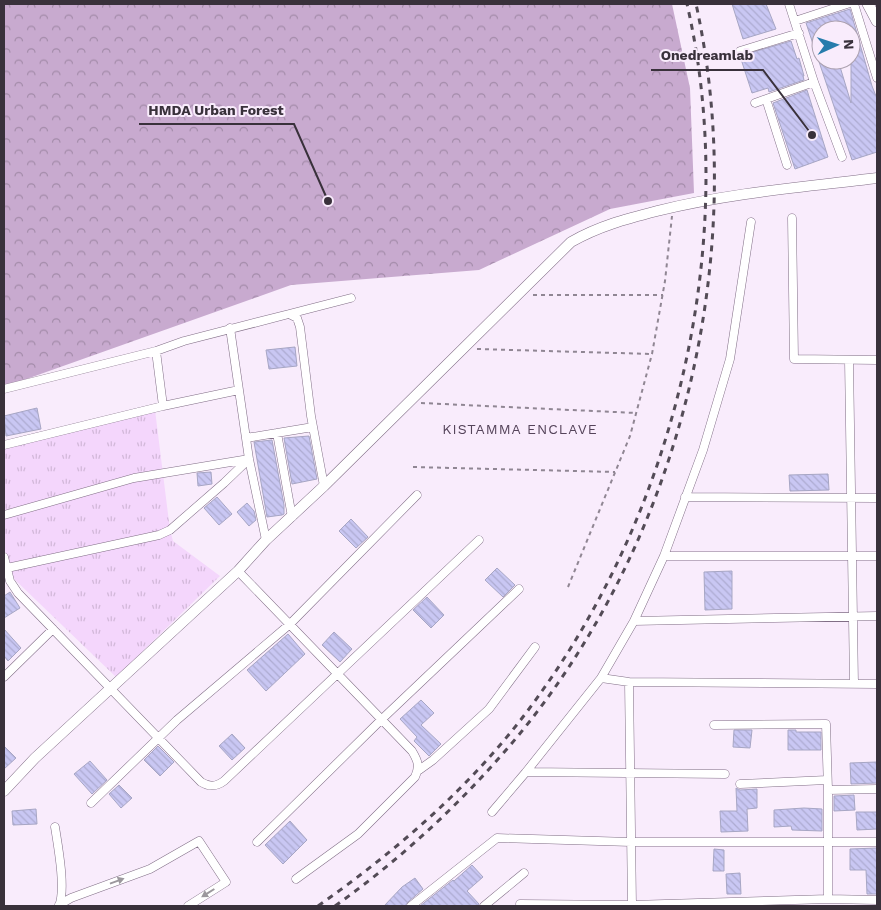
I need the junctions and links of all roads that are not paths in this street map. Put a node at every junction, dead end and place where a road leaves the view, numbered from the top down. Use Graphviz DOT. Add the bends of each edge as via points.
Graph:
graph roads {
  1 [pos="788,4"];
  2 [pos="847,4"];
  3 [pos="854,4"];
  4 [pos="868,4"];
  5 [pos="795,21"];
  6 [pos="877,21"];
  7 [pos="799,33"];
  8 [pos="740,51"];
  9 [pos="877,78"];
  10 [pos="814,82"];
  11 [pos="766,99"];
  12 [pos="755,103"];
  13 [pos="842,157"];
  14 [pos="787,165"];
  15 [pos="877,178"];
  16 [pos="792,218"];
  17 [pos="751,222"];
  18 [pos="351,298"];
  19 [pos="289,314"];
  20 [pos="230,328"];
  21 [pos="156,351"];
  22 [pos="849,360"];
  23 [pos="877,360"];
  24 [pos="4,389"];
  25 [pos="239,390"];
  26 [pos="163,406"];
  27 [pos="313,427"];
  28 [pos="278,433"];
  29 [pos="246,438"];
  30 [pos="4,444"];
  31 [pos="249,459"];
  32 [pos="324,486"];
  33 [pos="417,495"];
  34 [pos="685,497"];
  35 [pos="851,498"];
  36 [pos="877,498"];
  37 [pos="4,515"];
  38 [pos="292,516"];
  39 [pos="266,540"];
  40 [pos="479,540"];
  41 [pos="664,556"];
  42 [pos="877,556"];
  43 [pos="4,557"];
  44 [pos="853,557"];
  45 [pos="7,568"];
  46 [pos="238,571"];
  47 [pos="13,586"];
  48 [pos="4,589"];
  49 [pos="519,589"];
  50 [pos="877,616"];
  51 [pos="854,617"];
  52 [pos="634,621"];
  53 [pos="290,624"];
  54 [pos="53,629"];
  55 [pos="535,647"];
  56 [pos="337,673"];
  57 [pos="4,677"];
  58 [pos="601,678"];
  59 [pos="629,682"];
  60 [pos="854,684"];
  61 [pos="877,684"];
  62 [pos="111,688"];
  63 [pos="381,720"];
  64 [pos="714,725"];
  65 [pos="160,738"];
  66 [pos="419,770"];
  67 [pos="526,772"];
  68 [pos="631,774"];
  69 [pos="725,774"];
  70 [pos="827,780"];
  71 [pos="740,784"];
  72 [pos="5,788"];
  73 [pos="877,789"];
  74 [pos="828,790"];
  75 [pos="91,803"];
  76 [pos="492,812"];
  77 [pos="55,827"];
  78 [pos="257,842"];
  79 [pos="631,842"];
  80 [pos="877,842"];
  81 [pos="828,843"];
  82 [pos="524,873"];
  83 [pos="296,879"];
  84 [pos="828,899"];
  85 [pos="877,900"];
  86 [pos="867,903"];
  87 [pos="520,904"];
  88 [pos="59,905"];
  89 [pos="188,906"];
  90 [pos="411,906"];
  91 [pos="484,906"];
  92 [pos="632,906"];
  1 -- 5 [label="street"];
  2 -- 5 [label="street"];
  3 -- 9 [label="street"];
  4 -- 6 [label="main road"];
  5 -- 7 [label="street"];
  7 -- 8 [label="street"];
  7 -- 10 [label="street"];
  10 -- 11 [label="street"];
  10 -- 13 [label="street"];
  11 -- 12 [label="street"];
  11 -- 14 [label="street"];
  15 -- 32 [label="street" via="706,200 620,220 571,242"];
  16 -- 22 [label="street" via="794,359"];
  17 -- 34 [label="street" via="730,358 703,450"];
  18 -- 19 [label="street"];
  19 -- 20 [label="street"];
  19 -- 27 [label="street" via="297,318 300,327"];
  20 -- 21 [label="street"];
  20 -- 25 [label="street"];
  21 -- 24 [label="street"];
  21 -- 26 [label="street"];
  22 -- 23 [label="street"];
  22 -- 35 [label="street"];
  25 -- 26 [label="street"];
  25 -- 29 [label="street"];
  26 -- 30 [label="street"];
  27 -- 28 [label="street"];
  27 -- 32 [label="street"];
  28 -- 29 [label="street"];
  28 -- 38 [label="street"];
  29 -- 31 [label="street"];
  31 -- 37 [label="street" via="134,478"];
  31 -- 39 [label="street"];
  31 -- 45 [label="street" via="170,530 159,535"];
  32 -- 38 [label="street"];
  33 -- 53 [label="street"];
  34 -- 35 [label="street"];
  34 -- 41 [label="street"];
  35 -- 36 [label="street"];
  35 -- 44 [label="street"];
  38 -- 39 [label="street"];
  39 -- 46 [label="street"];
  40 -- 56 [label="street"];
  41 -- 44 [label="street"];
  41 -- 52 [label="street"];
  42 -- 44 [label="street"];
  43 -- 45 [label="street"];
  44 -- 51 [label="street"];
  45 -- 47 [label="street"];
  46 -- 53 [label="street"];
  46 -- 62 [label="street"];
  47 -- 48 [label="street"];
  47 -- 54 [label="street"];
  49 -- 63 [label="street"];
  50 -- 51 [label="street"];
  51 -- 52 [label="street"];
  51 -- 60 [label="street"];
  52 -- 58 [label="street"];
  53 -- 56 [label="street"];
  53 -- 65 [label="street"];
  54 -- 57 [label="street"];
  54 -- 62 [label="street"];
  55 -- 66 [label="street" via="489,709"];
  56 -- 63 [label="street"];
  56 -- 65 [label="street" via="220,784 207,786 201,782"];
  58 -- 59 [label="street"];
  58 -- 67 [label="street"];
  59 -- 60 [label="street"];
  59 -- 68 [label="street"];
  60 -- 61 [label="street"];
  62 -- 65 [label="street"];
  62 -- 72 [label="street"];
  63 -- 66 [label="street" via="412,751"];
  63 -- 78 [label="street"];
  64 -- 70 [label="street" via="826,724"];
  65 -- 75 [label="street"];
  66 -- 83 [label="street" via="408,786 358,834"];
  67 -- 68 [label="street"];
  67 -- 76 [label="street"];
  68 -- 69 [label="street"];
  68 -- 79 [label="street"];
  70 -- 71 [label="street"];
  70 -- 74 [label="street"];
  73 -- 74 [label="street"];
  74 -- 81 [label="street"];
  77 -- 88 [label="street" via="61,878"];
  79 -- 81 [label="street"];
  79 -- 90 [label="street" via="497,838"];
  79 -- 92 [label="street"];
  80 -- 81 [label="street"];
  81 -- 84 [label="street"];
  82 -- 91 [label="street"];
  84 -- 86 [label="street"];
  84 -- 92 [label="street"];
  85 -- 86 [label="street"];
  87 -- 92 [label="street"];
  88 -- 89 [label="street, one-way" via="150,869 199,841 226,882"];
}
